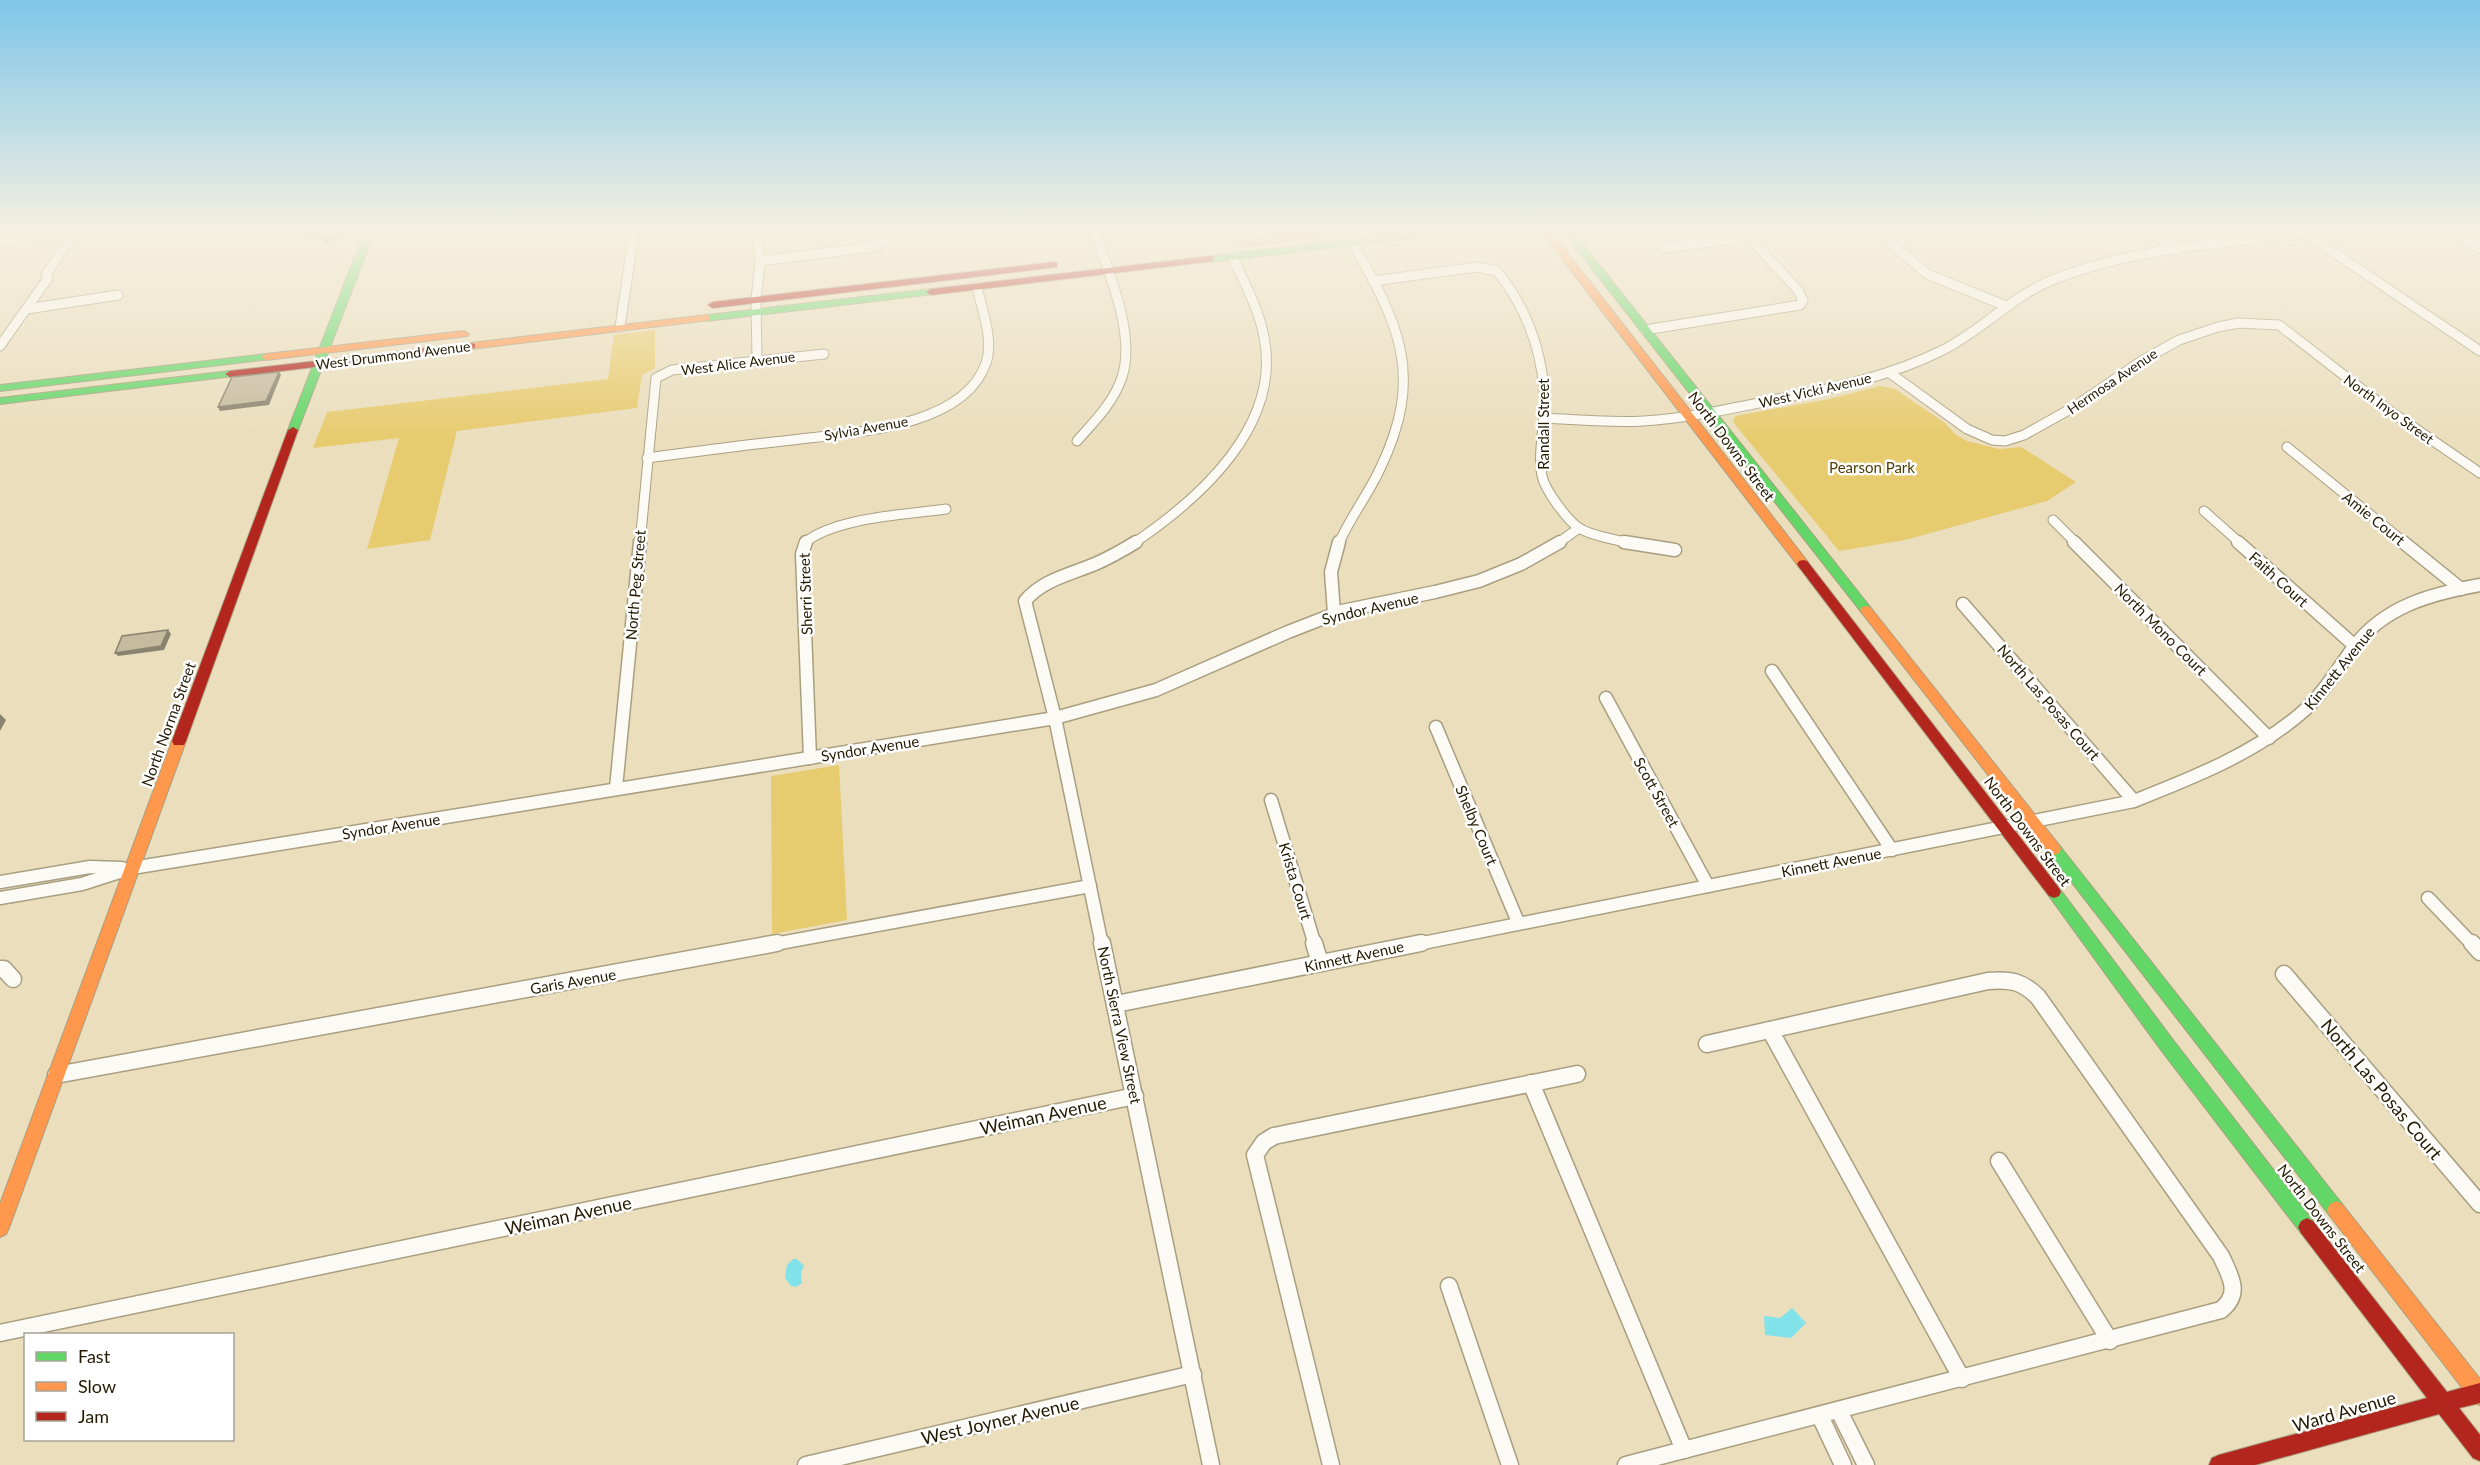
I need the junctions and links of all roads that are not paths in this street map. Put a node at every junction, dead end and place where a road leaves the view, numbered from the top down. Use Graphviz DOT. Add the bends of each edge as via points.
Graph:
graph roads {
  1 [pos="32,301"];
  2 [pos="77,301"];
  3 [pos="342,301"];
  4 [pos="624,301"];
  5 [pos="757,301"];
  6 [pos="779,301"];
  7 [pos="811,301"];
  8 [pos="980,301"];
  9 [pos="1117,301"];
  10 [pos="1251,301"];
  11 [pos="1383,301"];
  12 [pos="1517,301"];
  13 [pos="1600,301"];
  14 [pos="1623,301"];
  15 [pos="1803,301"];
  16 [pos="1995,301"];
  17 [pos="2014,301"];
  18 [pos="2406,301"];
  19 [pos="757,306"];
  20 [pos="2006,306"];
  21 [pos="27,309"];
  22 [pos="621,322"];
  23 [pos="1645,330"];
  24 [pos="2300,343"];
  25 [pos="0,346"];
  26 [pos="323,350"];
  27 [pos="2480,351"];
  28 [pos="824,354"];
  29 [pos="757,360"];
  30 [pos="317,364"];
  31 [pos="167,369"];
  32 [pos="1890,373"];
  33 [pos="656,381"];
  34 [pos="160,382"];
  35 [pos="0,388"];
  36 [pos="0,401"];
  37 [pos="1709,411"];
  38 [pos="1688,415"];
  39 [pos="1545,418"];
  40 [pos="1077,441"];
  41 [pos="2287,447"];
  42 [pos="647,458"];
  43 [pos="2480,473"];
  44 [pos="946,510"];
  45 [pos="2204,511"];
  46 [pos="2053,520"];
  47 [pos="1578,528"];
  48 [pos="1675,550"];
  49 [pos="2480,585"];
  50 [pos="2461,589"];
  51 [pos="1963,603"];
  52 [pos="1334,613"];
  53 [pos="2355,646"];
  54 [pos="1772,671"];
  55 [pos="1606,698"];
  56 [pos="1055,717"];
  57 [pos="1436,727"];
  58 [pos="2269,738"];
  59 [pos="810,758"];
  60 [pos="616,789"];
  61 [pos="1271,800"];
  62 [pos="2134,801"];
  63 [pos="2033,822"];
  64 [pos="2006,827"];
  65 [pos="1892,850"];
  66 [pos="132,868"];
  67 [pos="0,882"];
  68 [pos="1090,886"];
  69 [pos="1708,886"];
  70 [pos="0,898"];
  71 [pos="2428,898"];
  72 [pos="1518,922"];
  73 [pos="2480,952"];
  74 [pos="1320,963"];
  75 [pos="0,969"];
  76 [pos="2284,974"];
  77 [pos="13,979"];
  78 [pos="1116,1004"];
  79 [pos="1770,1030"];
  80 [pos="1707,1044"];
  81 [pos="1577,1074"];
  82 [pos="56,1075"];
  83 [pos="1531,1083"];
  84 [pos="1135,1096"];
  85 [pos="2000,1161"];
  86 [pos="2480,1204"];
  87 [pos="0,1228"];
  88 [pos="1449,1286"];
  89 [pos="0,1333"];
  90 [pos="2110,1341"];
  91 [pos="1193,1374"];
  92 [pos="1962,1379"];
  93 [pos="2479,1394"];
  94 [pos="2444,1402"];
  95 [pos="1839,1411"];
  96 [pos="1820,1416"];
  97 [pos="1684,1450"];
  98 [pos="2480,1451"];
  99 [pos="806,1465"];
  100 [pos="1211,1465"];
  101 [pos="1331,1465"];
  102 [pos="1510,1465"];
  103 [pos="1626,1465"];
  104 [pos="1843,1465"];
  105 [pos="1866,1465"];
  106 [pos="2219,1465"];
  1 -- 21 [label="street"];
  2 -- 21 [label="street"];
  3 -- 26 [label="street, North Norma Street"];
  4 -- 22 [label="street"];
  5 -- 19 [label="street"];
  6 -- 19 [label="street, West Drummond Avenue"];
  7 -- 19 [label="street, West Drummond Avenue"];
  8 -- 42 [label="street, Sylvia Avenue" via="989,350 986,365 964,393 922,417 878,429"];
  9 -- 40 [label="street" via="1126,333 1125,368 1111,398"];
  10 -- 56 [label="street, North Sierra View Street" via="1266,349 1265,376 1258,407 1245,436 1207,484 1145,536 1104,560 1034,590 1025,601"];
  11 -- 52 [label="street" via="1402,354 1399,420 1388,455 1333,558"];
  12 -- 39 [label="street, Randall Street" via="1542,362"];
  13 -- 38 [label="street, North Downs Street"];
  14 -- 23 [label="street, North Downs Street"];
  15 -- 23 [label="street" via="1795,307"];
  16 -- 20 [label="street"];
  17 -- 20 [label="street, West Vicki Avenue"];
  18 -- 27 [label="street"];
  19 -- 22 [label="street, West Drummond Avenue"];
  19 -- 29 [label="street"];
  20 -- 32 [label="street, West Vicki Avenue" via="1972,334"];
  21 -- 25 [label="street"];
  22 -- 26 [label="street, West Drummond Avenue"];
  22 -- 30 [label="street, West Drummond Avenue"];
  23 -- 37 [label="street, North Downs Street"];
  24 -- 32 [label="street, Hermosa Avenue" via="2279,325 2261,322 2203,331 2161,348 2075,407 2019,438 1998,442 1972,434"];
  24 -- 43 [label="street, North Inyo Street"];
  26 -- 30 [label="street, North Norma Street"];
  26 -- 31 [label="street, West Drummond Avenue"];
  28 -- 29 [label="street, West Alice Avenue"];
  29 -- 33 [label="street, West Alice Avenue" via="672,370"];
  30 -- 34 [label="street, West Drummond Avenue"];
  30 -- 66 [label="street, North Norma Street"];
  31 -- 34 [label="street"];
  31 -- 35 [label="street, West Drummond Avenue"];
  32 -- 37 [label="street, West Vicki Avenue" via="1831,389"];
  33 -- 42 [label="street, North Peg Street"];
  34 -- 36 [label="street, West Drummond Avenue"];
  37 -- 38 [label="street, West Vicki Avenue"];
  37 -- 63 [label="street, North Downs Street"];
  38 -- 39 [label="street, West Vicki Avenue" via="1629,422"];
  38 -- 64 [label="street, North Downs Street"];
  39 -- 47 [label="street, Randall Street" via="1545,485"];
  41 -- 50 [label="street, Amie Court"];
  42 -- 60 [label="street, North Peg Street"];
  44 -- 59 [label="street, Sherri Street" via="844,525 816,532 804,543"];
  45 -- 53 [label="street, Faith Court"];
  46 -- 58 [label="street, North Mono Court"];
  47 -- 48 [label="street" via="1625,542"];
  47 -- 52 [label="street, Syndor Avenue" via="1536,557 1482,581"];
  49 -- 50 [label="street, Kinnett Avenue"];
  50 -- 53 [label="street, Kinnett Avenue" via="2391,611"];
  51 -- 62 [label="street, North Las Posas Court"];
  52 -- 56 [label="street, Syndor Avenue" via="1158,690"];
  53 -- 58 [label="street, Kinnett Avenue" via="2321,693"];
  54 -- 65 [label="street"];
  55 -- 69 [label="street, Scott Street"];
  56 -- 59 [label="street, Syndor Avenue"];
  56 -- 68 [label="street, North Sierra View Street"];
  57 -- 72 [label="street, Shelby Court"];
  58 -- 62 [label="street, Kinnett Avenue" via="2212,768"];
  59 -- 60 [label="street, Syndor Avenue"];
  60 -- 66 [label="street, Syndor Avenue"];
  61 -- 74 [label="street, Krista Court"];
  62 -- 63 [label="street, Kinnett Avenue"];
  63 -- 64 [label="street, Kinnett Avenue"];
  63 -- 93 [label="street, North Downs Street"];
  64 -- 65 [label="street, Kinnett Avenue"];
  64 -- 94 [label="street, North Downs Street" via="2167,1045"];
  65 -- 69 [label="street, Kinnett Avenue"];
  66 -- 67 [label="street" via="90,867"];
  66 -- 70 [label="street" via="82,884"];
  66 -- 82 [label="street, North Norma Street"];
  68 -- 78 [label="street, North Sierra View Street"];
  68 -- 82 [label="street, Garis Avenue"];
  69 -- 72 [label="street, Kinnett Avenue"];
  71 -- 73 [label="street"];
  72 -- 74 [label="street, Kinnett Avenue"];
  74 -- 78 [label="street, Kinnett Avenue"];
  75 -- 77 [label="street"];
  76 -- 86 [label="street, North Las Posas Court"];
  78 -- 84 [label="street, North Sierra View Street"];
  79 -- 80 [label="street"];
  79 -- 90 [label="street" via="1988,981 2013,979 2028,987 2221,1256 2234,1286 2230,1303 2221,1310"];
  79 -- 92 [label="street"];
  81 -- 83 [label="street"];
  82 -- 87 [label="street, North Norma Street"];
  83 -- 97 [label="street"];
  83 -- 101 [label="street" via="1274,1136 1255,1155"];
  84 -- 89 [label="street, Weiman Avenue"];
  84 -- 91 [label="street, North Sierra View Street"];
  85 -- 90 [label="street"];
  88 -- 102 [label="street"];
  90 -- 92 [label="street"];
  91 -- 99 [label="street, West Joyner Avenue"];
  91 -- 100 [label="street, North Sierra View Street"];
  92 -- 95 [label="street"];
  93 -- 94 [label="street, Ward Avenue"];
  94 -- 98 [label="street, North Downs Street"];
  94 -- 106 [label="street, Ward Avenue"];
  95 -- 96 [label="street"];
  95 -- 105 [label="street"];
  96 -- 97 [label="street"];
  96 -- 104 [label="street"];
  97 -- 103 [label="street"];
}
